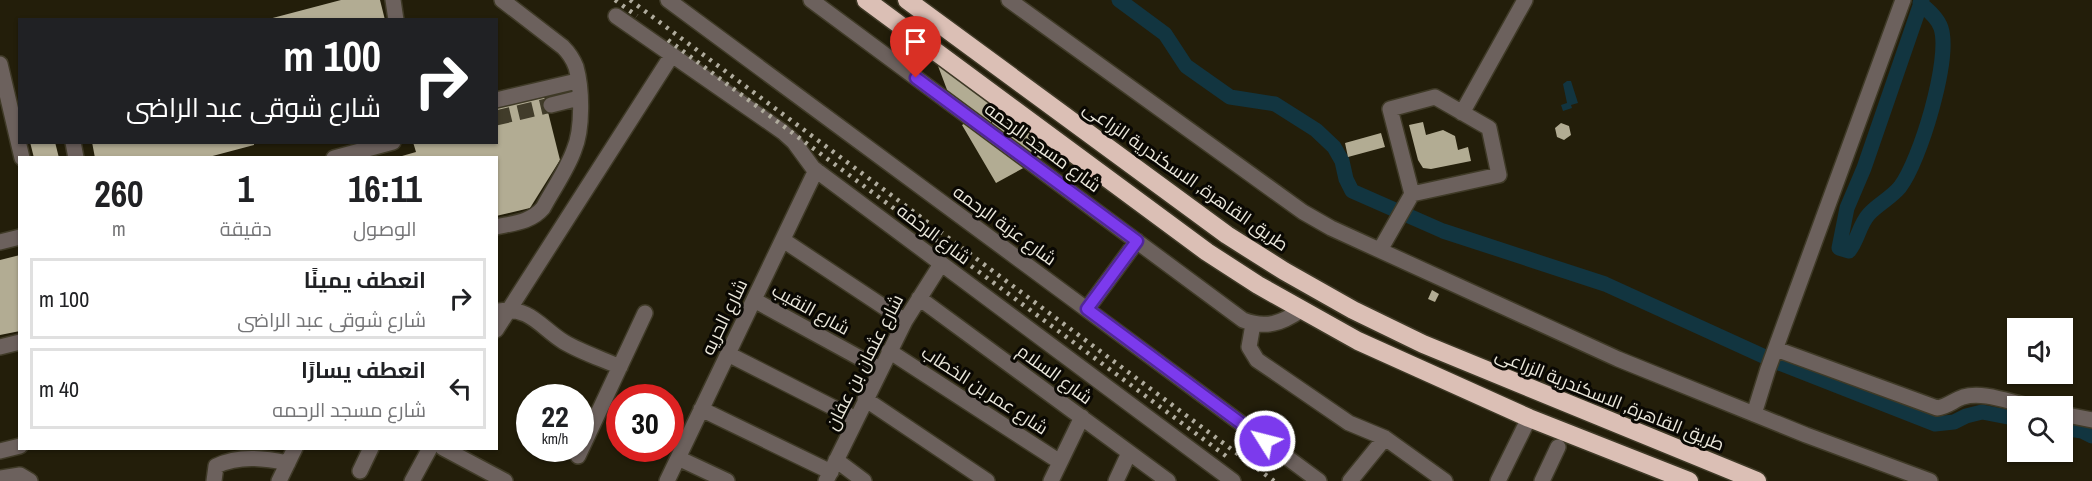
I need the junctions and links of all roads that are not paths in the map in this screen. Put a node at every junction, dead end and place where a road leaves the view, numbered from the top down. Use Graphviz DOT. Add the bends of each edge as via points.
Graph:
graph roads {
  1 [pos="393,0"];
  2 [pos="502,0"];
  3 [pos="668,0"];
  4 [pos="811,0"];
  5 [pos="866,0"];
  6 [pos="907,0"];
  7 [pos="1010,0"];
  8 [pos="1525,0"];
  9 [pos="1903,0"];
  10 [pos="616,16"];
  11 [pos="396,18"];
  12 [pos="672,55"];
  13 [pos="0,64"];
  14 [pos="578,81"];
  15 [pos="13,88"];
  16 [pos="579,98"];
  17 [pos="498,100"];
  18 [pos="551,105"];
  19 [pos="1462,113"];
  20 [pos="18,127"];
  21 [pos="386,144"];
  22 [pos="341,156"];
  23 [pos="816,170"];
  24 [pos="1408,200"];
  25 [pos="498,227"];
  26 [pos="18,238"];
  27 [pos="783,240"];
  28 [pos="1137,241"];
  29 [pos="0,242"];
  30 [pos="1383,245"];
  31 [pos="941,264"];
  32 [pos="920,298"];
  33 [pos="754,300"];
  34 [pos="1087,309"];
  35 [pos="502,310"];
  36 [pos="1301,310"];
  37 [pos="645,313"];
  38 [pos="905,321"];
  39 [pos="1252,324"];
  40 [pos="18,342"];
  41 [pos="0,347"];
  42 [pos="1776,349"];
  43 [pos="889,351"];
  44 [pos="728,354"];
  45 [pos="620,367"];
  46 [pos="880,369"];
  47 [pos="865,399"];
  48 [pos="2007,402"];
  49 [pos="701,409"];
  50 [pos="1754,414"];
  51 [pos="2073,416"];
  52 [pos="1082,417"];
  53 [pos="1529,418"];
  54 [pos="856,419"];
  55 [pos="2092,420"];
  56 [pos="594,422"];
  57 [pos="1385,438"];
  58 [pos="684,445"];
  59 [pos="18,446"];
  60 [pos="1558,447"];
  61 [pos="294,450"];
  62 [pos="369,450"];
  63 [pos="429,450"];
  64 [pos="447,450"];
  65 [pos="0,451"];
  66 [pos="1129,453"];
  67 [pos="676,462"];
  68 [pos="683,462"];
  69 [pos="1060,462"];
  70 [pos="288,463"];
  71 [pos="360,471"];
  72 [pos="831,471"];
  73 [pos="702,476"];
  74 [pos="0,478"];
  75 [pos="1437,479"];
  76 [pos="414,480"];
  77 [pos="30,481"];
  78 [pos="214,481"];
  79 [pos="279,481"];
  80 [pos="505,481"];
  81 [pos="667,481"];
  82 [pos="727,481"];
  83 [pos="864,481"];
  84 [pos="987,481"];
  85 [pos="1051,481"];
  86 [pos="1116,481"];
  87 [pos="1168,481"];
  88 [pos="1233,481"];
  89 [pos="1319,481"];
  90 [pos="1350,481"];
  91 [pos="1498,481"];
  92 [pos="1542,481"];
  93 [pos="1689,481"];
  94 [pos="1757,481"];
  95 [pos="1930,481"];
  1 -- 11 [label="street"];
  2 -- 14 [label="street" via="563,47 576,67"];
  3 -- 34 [label="street, شارع عزبة الرحمه"];
  4 -- 28 [label="street, شارع مسجد الرحمه"];
  5 -- 36 [label="highway" via="1207,252"];
  6 -- 94 [label="highway, طريق القاهرة, الاسكندرية الزراعى" via="1227,235 1353,310 1423,344"];
  7 -- 30 [label="street" via="1303,212 1331,228"];
  8 -- 19 [label="street"];
  9 -- 42 [label="street"];
  10 -- 12 [label="street, شارع الرحمه"];
  12 -- 23 [label="street, شارع الرحمه" via="788,136"];
  12 -- 35 [label="street"];
  13 -- 15 [label="street"];
  14 -- 16 [label="street"];
  14 -- 17 [label="street"];
  15 -- 20 [label="street"];
  16 -- 18 [label="street"];
  16 -- 25 [label="street" via="580,127 574,150 543,208 528,220"];
  19 -- 24 [label="street" via="1435,98 1390,109"];
  19 -- 24 [label="street" via="1489,128 1499,175"];
  21 -- 22 [label="street"];
  23 -- 27 [label="street, شارع الحريه"];
  23 -- 31 [label="street, شارع الرحمه"];
  24 -- 30 [label="street"];
  26 -- 29 [label="street"];
  27 -- 33 [label="street, شارع الحريه"];
  27 -- 38 [label="street"];
  28 -- 34 [label="street"];
  28 -- 39 [label="street, شارع مسجد الرحمه"];
  30 -- 50 [label="street" via="1618,359"];
  31 -- 32 [label="street, شارع عثمان بن عفان"];
  31 -- 88 [label="street, شارع الرحمه"];
  32 -- 38 [label="street, شارع عثمان بن عفان"];
  32 -- 52 [label="street, شارع السلام"];
  33 -- 44 [label="street, شارع الحريه"];
  33 -- 46 [label="street, شارع النقيب"];
  34 -- 89 [label="street, شارع عزبة الرحمه"];
  35 -- 45 [label="street" via="525,312 565,342"];
  36 -- 39 [label="street" via="1281,322"];
  36 -- 53 [label="highway" via="1358,341"];
  37 -- 45 [label="street"];
  38 -- 43 [label="street, شارع عثمان بن عفان"];
  39 -- 57 [label="street" via="1248,348 1257,360 1349,423"];
  40 -- 41 [label="street"];
  42 -- 48 [label="street" via="1931,407 1975,396"];
  42 -- 50 [label="street"];
  43 -- 46 [label="street, شارع عثمان بن عفان"];
  43 -- 69 [label="street, شارع عمر بن الخطاب"];
  44 -- 49 [label="street, شارع الحريه"];
  44 -- 54 [label="street"];
  45 -- 56 [label="street"];
  46 -- 47 [label="street, شارع عثمان بن عفان"];
  47 -- 54 [label="street, شارع عثمان بن عفان"];
  47 -- 84 [label="street"];
  49 -- 58 [label="street, شارع الحريه"];
  49 -- 72 [label="street"];
  50 -- 95 [label="street"];
  51 -- 55 [label="street"];
  52 -- 66 [label="street, شارع السلام"];
  52 -- 69 [label="street"];
  53 -- 91 [label="street"];
  53 -- 93 [label="highway"];
  54 -- 72 [label="street, شارع عثمان بن عفان"];
  57 -- 75 [label="street"];
  57 -- 90 [label="street"];
  59 -- 65 [label="street"];
  60 -- 92 [label="street"];
  61 -- 70 [label="street"];
  62 -- 71 [label="street"];
  63 -- 76 [label="street"];
  64 -- 80 [label="street"];
  66 -- 86 [label="street"];
  66 -- 87 [label="street, شارع السلام"];
  67 -- 81 [label="street, شارع الحريه"];
  68 -- 73 [label="street"];
  69 -- 85 [label="street"];
  70 -- 78 [label="street" via="261,458 229,460 216,466"];
  70 -- 79 [label="street"];
  72 -- 83 [label="street"];
  73 -- 82 [label="street"];
  74 -- 77 [label="street" via="20,475"];
}
